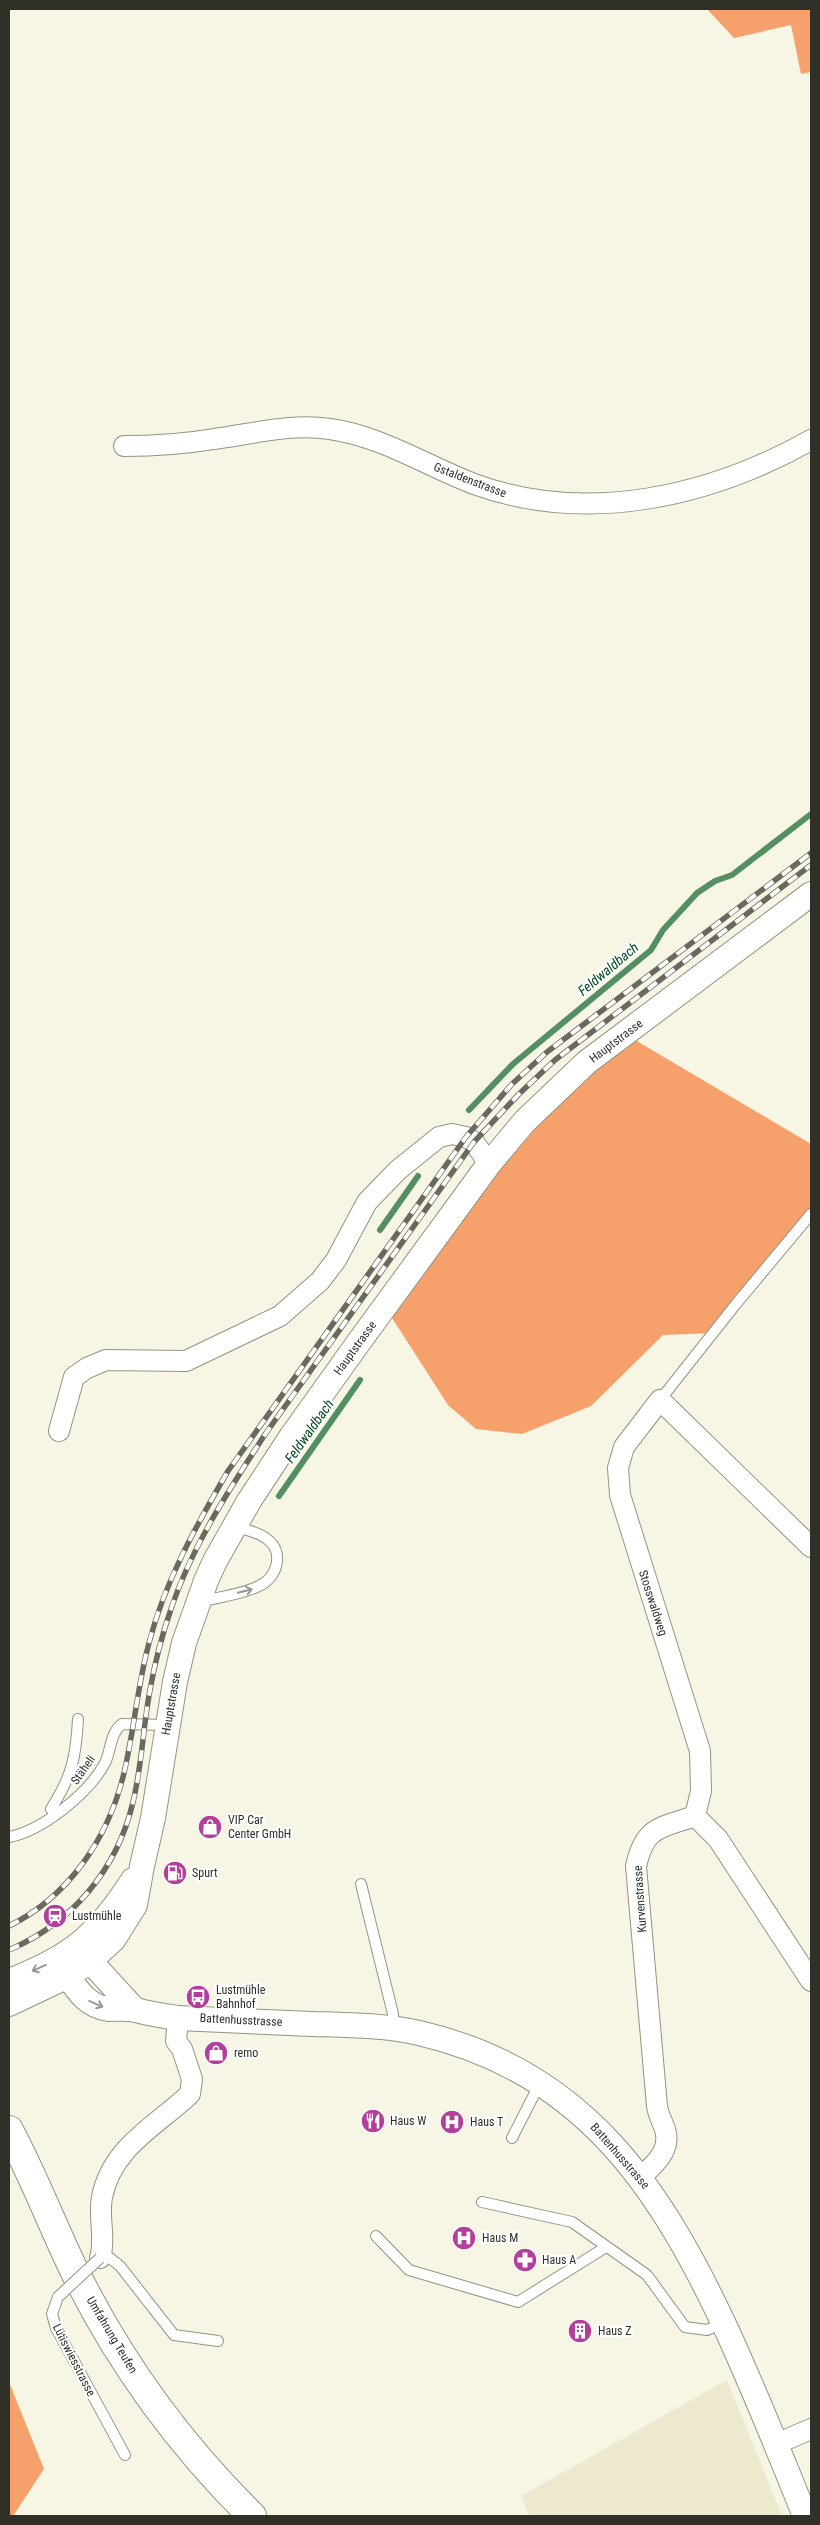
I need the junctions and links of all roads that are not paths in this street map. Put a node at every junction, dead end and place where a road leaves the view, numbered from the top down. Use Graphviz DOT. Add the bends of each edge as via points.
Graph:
graph roads {
  1 [pos="811,440"];
  2 [pos="124,446"];
  3 [pos="811,894"];
  4 [pos="489,1164"];
  5 [pos="811,1214"];
  6 [pos="660,1400"];
  7 [pos="59,1431"];
  8 [pos="235,1526"];
  9 [pos="811,1547"];
  10 [pos="198,1603"];
  11 [pos="78,1719"];
  12 [pos="167,1725"];
  13 [pos="55,1814"];
  14 [pos="695,1816"];
  15 [pos="9,1837"];
  16 [pos="361,1884"];
  17 [pos="79,1957"];
  18 [pos="68,1976"];
  19 [pos="9,1981"];
  20 [pos="811,1981"];
  21 [pos="9,2004"];
  22 [pos="135,2010"];
  23 [pos="178,2018"];
  24 [pos="393,2028"];
  25 [pos="540,2083"];
  26 [pos="9,2130"];
  27 [pos="512,2138"];
  28 [pos="641,2177"];
  29 [pos="482,2202"];
  30 [pos="376,2236"];
  31 [pos="606,2246"];
  32 [pos="101,2255"];
  33 [pos="723,2323"];
  34 [pos="218,2341"];
  35 [pos="810,2434"];
  36 [pos="776,2444"];
  37 [pos="125,2455"];
  38 [pos="252,2516"];
  39 [pos="805,2516"];
  1 -- 2 [label="street, Gstaldenstrasse" via="764,464 719,480 658,498 601,505 553,504 495,491 372,440 331,429 266,429 169,446"];
  3 -- 4 [label="street, Hauptstrasse" via="587,1062 525,1121"];
  4 -- 7 [label="street" via="474,1142 466,1137 452,1134 439,1137 398,1170 367,1202 336,1260 320,1282 280,1316 186,1361 106,1360 87,1368 74,1377"];
  4 -- 8 [label="street, Hauptstrasse" via="291,1437"];
  5 -- 6 [label="lane, Stosswaldweg"];
  6 -- 9 [label="street"];
  6 -- 14 [label="street, Stosswaldweg" via="624,1447 618,1468 620,1495 700,1751 701,1791"];
  8 -- 10 [label="street, Hauptstrasse" via="215,1561"];
  10 -- 8 [label="lane, one-way" via="260,1586 274,1572 277,1559 270,1542"];
  10 -- 12 [label="street, Hauptstrasse" via="184,1643"];
  11 -- 13 [label="lane" via="76,1756 64,1789 51,1809"];
  12 -- 13 [label="lane, Stäheli" via="126,1723 118,1728 96,1778 80,1797"];
  12 -- 17 [label="street, Hauptstrasse" via="135,1905 113,1940"];
  13 -- 15 [label="lane, Stäheli"];
  14 -- 20 [label="street" via="718,1839"];
  14 -- 28 [label="street, Kurvenstrasse" via="651,1832 640,1847 636,1866 656,2106 667,2144 661,2159"];
  16 -- 24 [label="lane" via="393,2014"];
  17 -- 18 [label="street"];
  17 -- 19 [label="street, Hauptstrasse, one-way"];
  17 -- 22 [label="street"];
  18 -- 21 [label="street"];
  18 -- 22 [label="street, Battenhusstrasse, one-way" via="78,1992 95,2005 106,2009"];
  22 -- 23 [label="street, Battenhusstrasse"];
  23 -- 24 [label="street, Battenhusstrasse"];
  23 -- 32 [label="street" via="176,2041 192,2079 190,2094 131,2142 111,2172 102,2198"];
  24 -- 25 [label="street, Battenhusstrasse" via="472,2048"];
  25 -- 27 [label="lane"];
  25 -- 28 [label="street, Battenhusstrasse" via="600,2129"];
  26 -- 38 [label="main road, Umfahrung Teufen" via="74,2269 121,2352 181,2439"];
  28 -- 33 [label="street, Battenhusstrasse" via="683,2242"];
  29 -- 31 [label="lane" via="572,2222"];
  30 -- 31 [label="lane" via="409,2270 518,2302"];
  31 -- 33 [label="lane" via="647,2275 686,2327 707,2330"];
  32 -- 34 [label="lane" via="120,2266 174,2334"];
  32 -- 37 [label="lane, Lütiswiesstrasse, bridge" via="58,2296 52,2314 56,2328"];
  33 -- 36 [label="street, Battenhusstrasse"];
  35 -- 36 [label="street"];
  36 -- 39 [label="street, Battenhusstrasse"];
}
